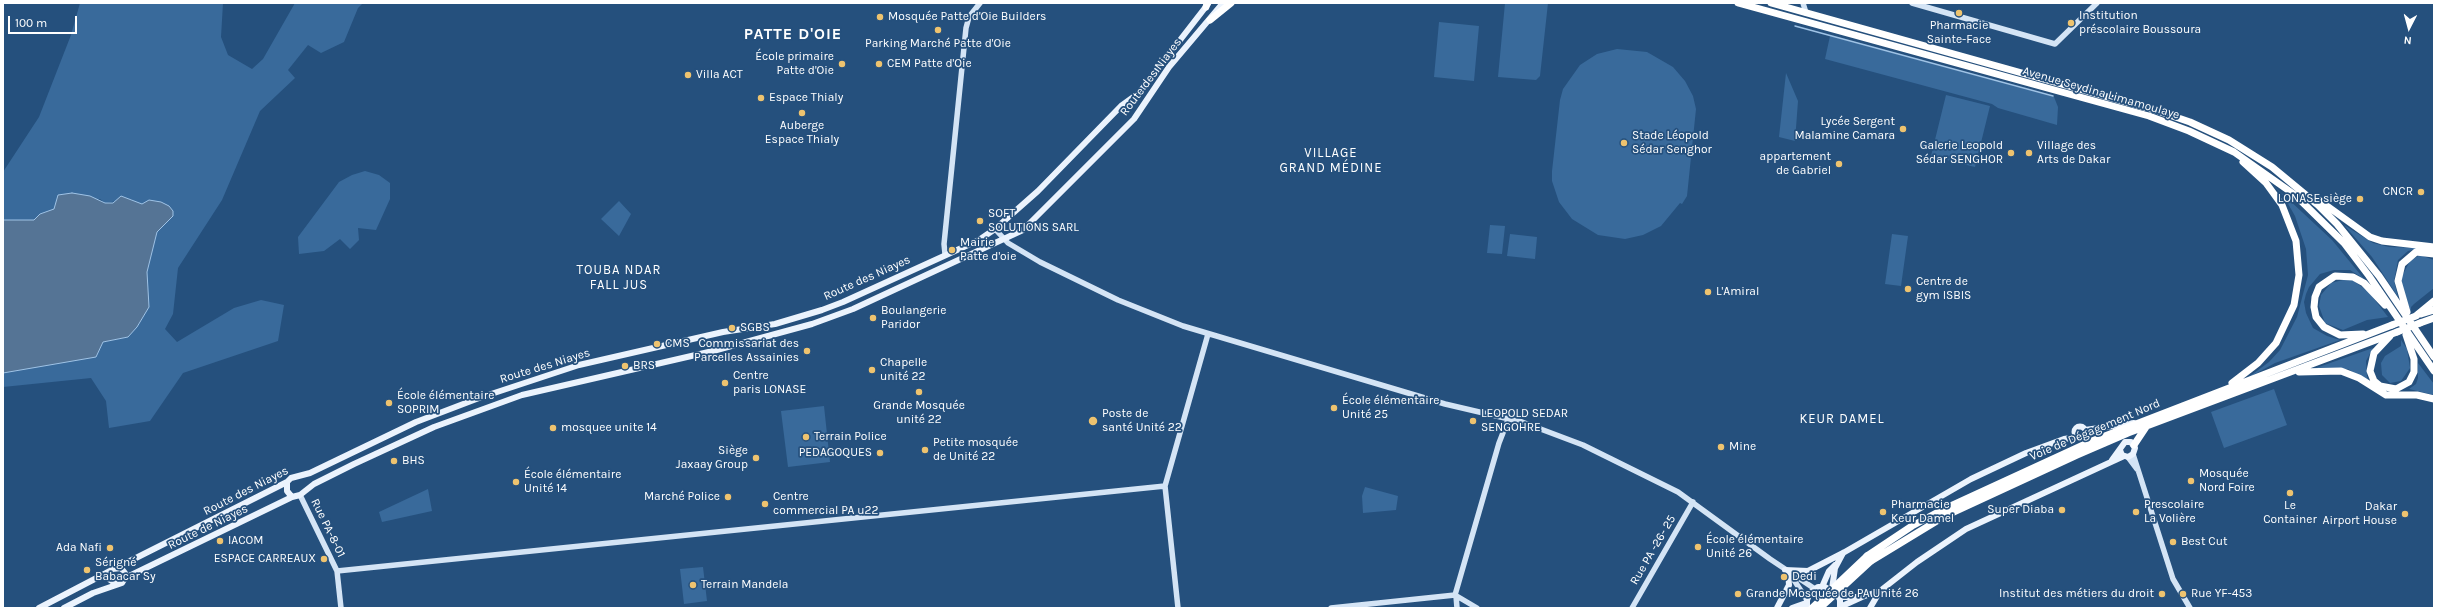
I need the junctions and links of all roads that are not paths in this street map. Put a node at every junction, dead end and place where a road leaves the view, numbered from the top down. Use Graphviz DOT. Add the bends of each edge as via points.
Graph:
graph roads {
  1 [pos="980,3"];
  2 [pos="1222,3"];
  3 [pos="1231,3"];
  4 [pos="1738,3"];
  5 [pos="1803,3"];
  6 [pos="1912,3"];
  7 [pos="2097,3"];
  8 [pos="1207,4"];
  9 [pos="1777,4"];
  10 [pos="1806,13"];
  11 [pos="1210,20"];
  12 [pos="2213,142"];
  13 [pos="2272,167"];
  14 [pos="995,229"];
  15 [pos="1003,239"];
  16 [pos="2434,246"];
  17 [pos="945,254"];
  18 [pos="2434,254"];
  19 [pos="2434,301"];
  20 [pos="2434,310"];
  21 [pos="2393,312"];
  22 [pos="2415,318"];
  23 [pos="2433,319"];
  24 [pos="2402,326"];
  25 [pos="1208,334"];
  26 [pos="2372,334"];
  27 [pos="2394,334"];
  28 [pos="2418,334"];
  29 [pos="2434,348"];
  30 [pos="2434,357"];
  31 [pos="2434,371"];
  32 [pos="2281,376"];
  33 [pos="2216,393"];
  34 [pos="2434,399"];
  35 [pos="1508,420"];
  36 [pos="2134,423"];
  37 [pos="2147,426"];
  38 [pos="2085,430"];
  39 [pos="2074,431"];
  40 [pos="2077,437"];
  41 [pos="2064,439"];
  42 [pos="2134,445"];
  43 [pos="2120,450"];
  44 [pos="2129,456"];
  45 [pos="2110,461"];
  46 [pos="301,476"];
  47 [pos="287,482"];
  48 [pos="1165,486"];
  49 [pos="303,493"];
  50 [pos="292,497"];
  51 [pos="1693,502"];
  52 [pos="1843,554"];
  53 [pos="1869,559"];
  54 [pos="1837,564"];
  55 [pos="118,567"];
  56 [pos="110,570"];
  57 [pos="337,571"];
  58 [pos="1788,572"];
  59 [pos="125,578"];
  60 [pos="116,584"];
  61 [pos="1822,587"];
  62 [pos="1815,589"];
  63 [pos="1832,589"];
  64 [pos="1880,591"];
  65 [pos="1455,596"];
  66 [pos="1839,597"];
  67 [pos="1862,597"];
  68 [pos="1808,605"];
  69 [pos="1840,607"];
  70 [pos="39,608"];
  71 [pos="64,608"];
  72 [pos="341,608"];
  73 [pos="1178,608"];
  74 [pos="1330,608"];
  75 [pos="1457,608"];
  76 [pos="1477,608"];
  77 [pos="1632,608"];
  78 [pos="1777,608"];
  79 [pos="1792,608"];
  80 [pos="1820,608"];
  81 [pos="1870,608"];
  82 [pos="2190,608"];
  1 -- 17 [label="street" via="966,28"];
  2 -- 11 [label="main road, Route des Niayes"];
  3 -- 11 [label="highway"];
  4 -- 12 [label="highway, Avenue Seydina Limamoulaye" via="2149,116"];
  5 -- 10 [label="street"];
  6 -- 7 [label="street" via="2055,44"];
  8 -- 14 [label="main road, Route des Niayes" via="1145,87 1121,106 1038,191"];
  9 -- 10 [label="highway, Avenue Seydina Limamoulaye"];
  10 -- 13 [label="highway, Avenue Seydina Limamoulaye" via="2158,111 2213,132"];
  11 -- 15 [label="main road, Route des Niayes" via="1169,67 1134,119 1033,223"];
  12 -- 21 [label="highway, Avenue Seydina Limamoulaye" via="2257,167 2312,210 2355,257"];
  12 -- 33 [label="highway" via="2247,166 2275,194 2292,229 2299,275 2294,305 2276,343 2248,372"];
  13 -- 16 [label="highway" via="2370,237 2382,241"];
  13 -- 22 [label="highway, Avenue Seydina Limamoulaye" via="2318,204 2337,224"];
  14 -- 15 [label="street"];
  14 -- 17 [label="main road, Route des Niayes" via="979,240"];
  15 -- 25 [label="street" via="1040,262 1118,300"];
  15 -- 49 [label="main road, Route des Niayes" via="853,309 812,324 719,350 522,395 497,404 396,443 314,484"];
  17 -- 46 [label="main road, Route des Niayes" via="821,310 774,324 720,333 580,365 479,398 416,422"];
  18 -- 22 [label="highway" via="2411,254 2400,270 2400,289"];
  19 -- 22 [label="highway"];
  20 -- 22 [label="highway, Voie de Dégagement Nord"];
  21 -- 24 [label="highway, Avenue Seydina Limamoulaye"];
  21 -- 26 [label="highway" via="2364,283 2353,277 2335,276 2319,287 2314,308 2316,317 2324,327 2340,335"];
  22 -- 26 [label="highway, Voie de Dégagement Nord, bridge"];
  22 -- 28 [label="highway, Avenue Seydina Limamoulaye"];
  23 -- 27 [label="highway, Voie de Dégagement Nord, bridge"];
  24 -- 27 [label="highway" via="2414,359 2414,372 2410,382 2396,389 2384,388 2378,384 2370,371 2374,353"];
  24 -- 31 [label="highway, Avenue Seydina Limamoulaye"];
  25 -- 35 [label="street"];
  25 -- 48 [label="street"];
  26 -- 33 [label="highway, Voie de Dégagement Nord"];
  27 -- 32 [label="highway, Voie de Dégagement Nord"];
  28 -- 29 [label="highway"];
  28 -- 30 [label="highway, Avenue Seydina Limamoulaye"];
  32 -- 34 [label="highway" via="2306,371 2341,371 2386,395 2417,395"];
  32 -- 37 [label="highway, Voie de Dégagement Nord"];
  33 -- 36 [label="highway, Voie de Dégagement Nord"];
  35 -- 51 [label="street" via="1522,422 1584,445"];
  35 -- 65 [label="street"];
  36 -- 38 [label="main road"];
  36 -- 53 [label="highway, Voie de Dégagement Nord" via="1942,510 1912,526"];
  37 -- 42 [label="highway"];
  37 -- 53 [label="highway, Voie de Dégagement Nord" via="1945,516"];
  38 -- 39 [label="main road" via="2080,427"];
  38 -- 40 [label="main road" via="2083,437"];
  39 -- 40 [label="main road"];
  39 -- 41 [label="main road"];
  40 -- 41 [label="main road"];
  41 -- 52 [label="main road" via="2026,453 1971,479"];
  42 -- 43 [label="main road" via="2125,442"];
  42 -- 44 [label="main road" via="2135,450"];
  43 -- 44 [label="main road"];
  43 -- 45 [label="main road"];
  44 -- 45 [label="main road"];
  44 -- 82 [label="street" via="2137,469 2173,579"];
  45 -- 64 [label="main road" via="2078,479 2043,492 1966,529"];
  46 -- 47 [label="main road, Route des Niayes" via="291,478"];
  46 -- 49 [label="main road" via="305,482"];
  47 -- 50 [label="main road"];
  47 -- 55 [label="main road, Route des Niayes"];
  48 -- 57 [label="street"];
  48 -- 73 [label="street"];
  49 -- 50 [label="main road, Route de Niayes"];
  49 -- 57 [label="street, Rue PA-8-01"];
  50 -- 59 [label="main road, Route de Niayes"];
  51 -- 58 [label="street"];
  51 -- 77 [label="street, Rue PA -26- 25"];
  52 -- 54 [label="main road"];
  52 -- 58 [label="main road" via="1808,571"];
  53 -- 68 [label="highway, Voie de Dégagement Nord, bridge"];
  53 -- 80 [label="highway, Voie de Dégagement Nord, bridge"];
  54 -- 61 [label="main road" via="1829,571"];
  54 -- 63 [label="main road" via="1832,578"];
  55 -- 56 [label="main road"];
  55 -- 59 [label="main road" via="124,570"];
  56 -- 60 [label="main road" via="109,580"];
  56 -- 70 [label="main road"];
  57 -- 72 [label="street, Rue PA-8-01"];
  58 -- 62 [label="street"];
  58 -- 68 [label="street"];
  58 -- 78 [label="main road" via="1789,585"];
  59 -- 60 [label="main road, Route de Niayes" via="122,583"];
  60 -- 71 [label="main road, Route de Niayes"];
  61 -- 62 [label="main road"];
  61 -- 63 [label="main road"];
  62 -- 68 [label="main road"];
  63 -- 66 [label="main road"];
  64 -- 67 [label="main road"];
  64 -- 81 [label="main road"];
  65 -- 74 [label="street"];
  65 -- 75 [label="street"];
  65 -- 76 [label="street"];
  66 -- 67 [label="main road"];
  66 -- 69 [label="main road"];
  67 -- 69 [label="main road"];
  68 -- 79 [label="main road"];
}
